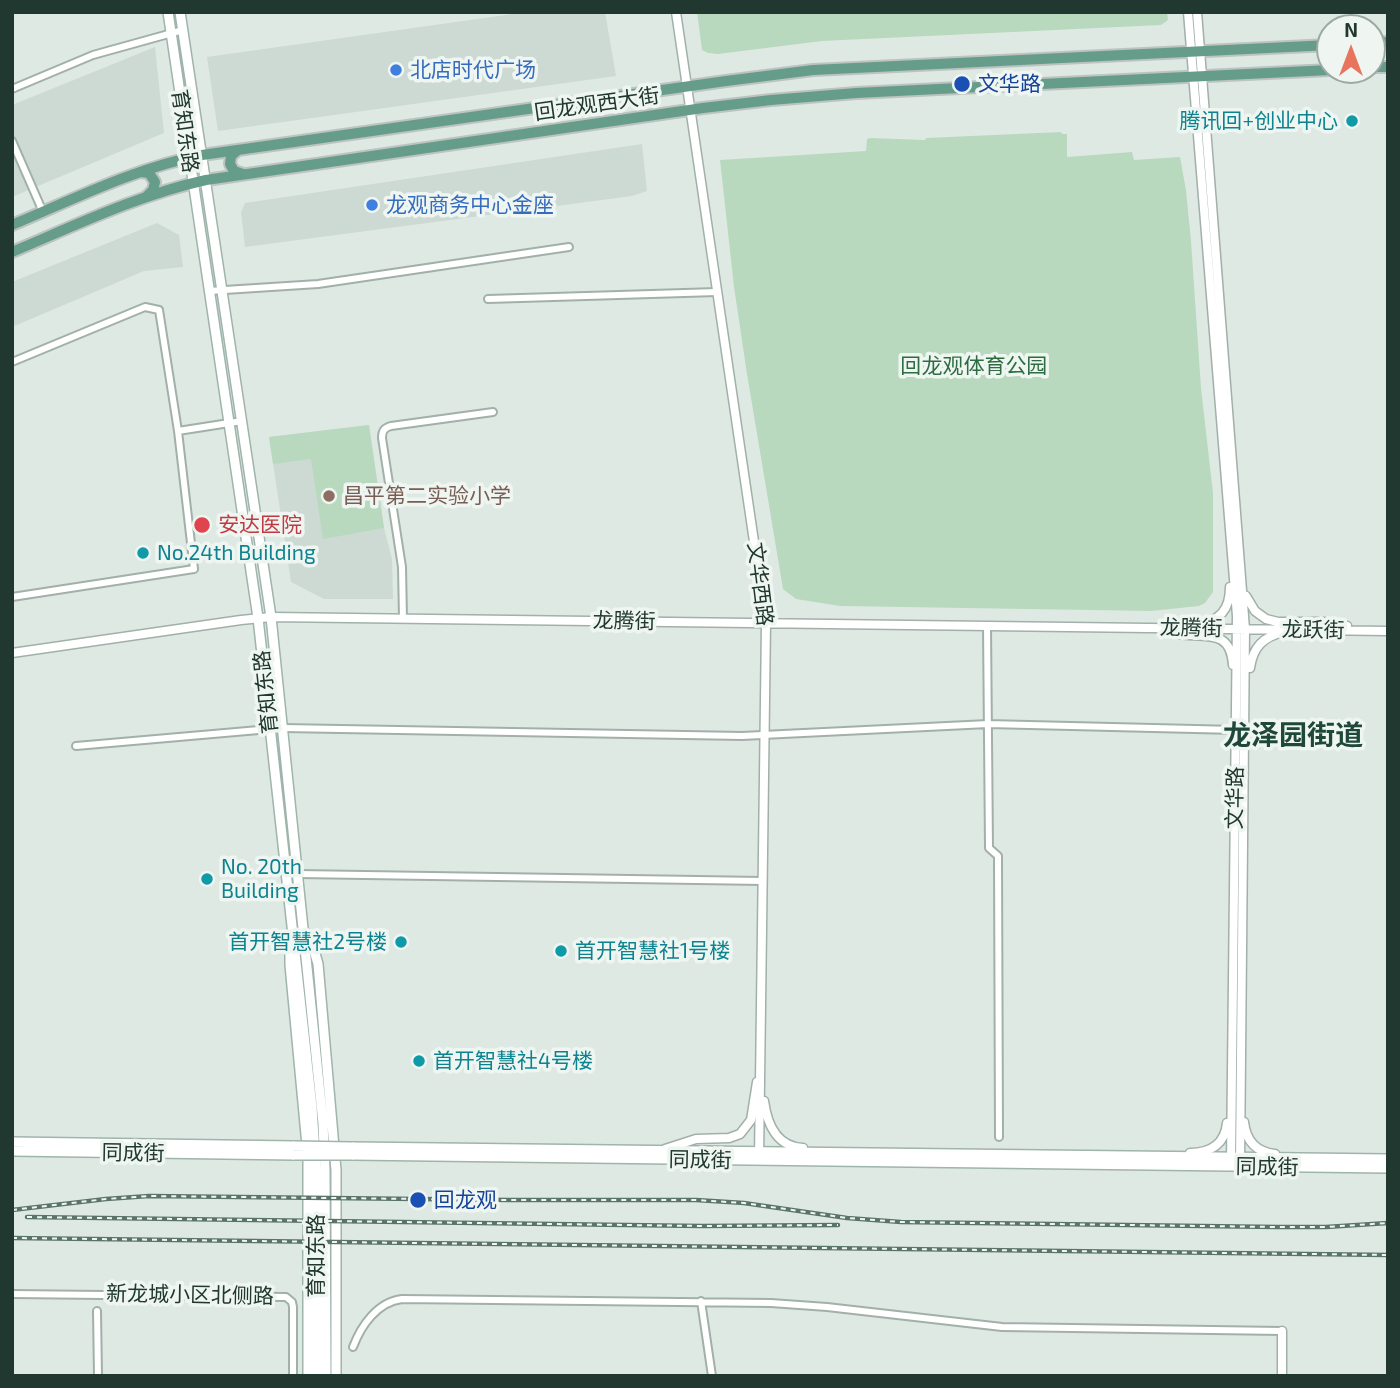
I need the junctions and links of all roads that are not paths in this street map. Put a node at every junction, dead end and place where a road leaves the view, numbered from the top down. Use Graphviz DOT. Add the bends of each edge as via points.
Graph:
graph roads {
  1 [pos="168,12"];
  2 [pos="180,12"];
  3 [pos="676,12"];
  4 [pos="1188,12"];
  5 [pos="1197,12"];
  6 [pos="183,30"];
  7 [pos="171,33"];
  8 [pos="1316,46"];
  9 [pos="1195,51"];
  10 [pos="1316,70"];
  11 [pos="1197,76"];
  12 [pos="687,87"];
  13 [pos="12,89"];
  14 [pos="690,110"];
  15 [pos="12,141"];
  16 [pos="241,149"];
  17 [pos="202,155"];
  18 [pos="189,157"];
  19 [pos="140,172"];
  20 [pos="245,174"];
  21 [pos="206,180"];
  22 [pos="193,183"];
  23 [pos="147,196"];
  24 [pos="43,212"];
  25 [pos="12,225"];
  26 [pos="569,247"];
  27 [pos="12,253"];
  28 [pos="222,290"];
  29 [pos="209,291"];
  30 [pos="717,292"];
  31 [pos="488,299"];
  32 [pos="12,362"];
  33 [pos="494,412"];
  34 [pos="242,421"];
  35 [pos="229,423"];
  36 [pos="177,430"];
  37 [pos="1229,517"];
  38 [pos="1241,571"];
  39 [pos="12,597"];
  40 [pos="271,617"];
  41 [pos="258,618"];
  42 [pos="403,619"];
  43 [pos="766,623"];
  44 [pos="987,626"];
  45 [pos="1143,628"];
  46 [pos="1164,628"];
  47 [pos="1241,629"];
  48 [pos="1307,629"];
  49 [pos="1374,630"];
  50 [pos="1388,631"];
  51 [pos="12,653"];
  52 [pos="988,724"];
  53 [pos="283,728"];
  54 [pos="270,729"];
  55 [pos="1240,730"];
  56 [pos="765,735"];
  57 [pos="76,746"];
  58 [pos="298,874"];
  59 [pos="763,881"];
  60 [pos="302,921"];
  61 [pos="292,922"];
  62 [pos="1232,1047"];
  63 [pos="761,1055"];
  64 [pos="761,1080"];
  65 [pos="1241,1080"];
  66 [pos="999,1137"];
  67 [pos="12,1142"];
  68 [pos="294,1150"];
  69 [pos="652,1150"];
  70 [pos="12,1151"];
  71 [pos="352,1151"];
  72 [pos="876,1153"];
  73 [pos="760,1156"];
  74 [pos="1128,1156"];
  75 [pos="1345,1159"];
  76 [pos="1388,1159"];
  77 [pos="1235,1162"];
  78 [pos="1388,1168"];
  79 [pos="12,1294"];
  80 [pos="701,1301"];
  81 [pos="97,1311"];
  82 [pos="1282,1331"];
  83 [pos="353,1347"];
  84 [pos="98,1376"];
  85 [pos="293,1376"];
  86 [pos="308,1376"];
  87 [pos="317,1376"];
  88 [pos="326,1376"];
  89 [pos="336,1376"];
  90 [pos="712,1376"];
  91 [pos="1282,1376"];
  1 -- 7 [label="main road, 育知东路"];
  2 -- 6 [label="main road, 育知东路"];
  3 -- 12 [label="street, 文华西路"];
  4 -- 9 [label="street, 文华路"];
  5 -- 9 [label="street, 文华路"];
  6 -- 7 [label="street"];
  6 -- 17 [label="main road, 育知东路"];
  7 -- 13 [label="street" via="93,55"];
  7 -- 18 [label="main road, 育知东路"];
  8 -- 9 [label="main road, 回龙观西大街"];
  9 -- 11 [label="street, 文华路"];
  9 -- 12 [label="main road, 回龙观西大街" via="813,70"];
  10 -- 11 [label="main road, 回龙观西大街"];
  11 -- 14 [label="main road, 回龙观西大街" via="828,94"];
  11 -- 37 [label="street, 文华路"];
  11 -- 38 [label="street, 文华路"];
  12 -- 14 [label="street, 文华西路"];
  12 -- 16 [label="main road, 回龙观西大街"];
  14 -- 20 [label="main road, 回龙观西大街"];
  14 -- 30 [label="street, 文华西路"];
  15 -- 24 [label="street"];
  16 -- 17 [label="main road, 回龙观西大街"];
  16 -- 20 [label="main road" via="232,154 230,164 234,171"];
  17 -- 18 [label="main road, 回龙观西大街"];
  17 -- 21 [label="main road, 育知东路"];
  18 -- 19 [label="main road, 回龙观西大街"];
  18 -- 22 [label="main road, 育知东路"];
  19 -- 23 [label="main road" via="149,173 155,182"];
  19 -- 24 [label="main road, 回龙观西大街"];
  20 -- 21 [label="main road, 回龙观西大街"];
  21 -- 22 [label="main road, 回龙观西大街"];
  21 -- 28 [label="main road, 育知东路"];
  22 -- 23 [label="main road, 回龙观西大街"];
  22 -- 29 [label="main road, 育知东路"];
  23 -- 27 [label="main road, 回龙观西大街"];
  24 -- 25 [label="main road, 回龙观西大街"];
  26 -- 28 [label="street" via="318,285"];
  28 -- 29 [label="street"];
  28 -- 34 [label="main road, 育知东路"];
  29 -- 35 [label="main road, 育知东路"];
  30 -- 31 [label="street"];
  30 -- 43 [label="street, 文华西路"];
  32 -- 36 [label="street" via="145,307 159,310"];
  33 -- 42 [label="street" via="391,426 382,432 402,567"];
  34 -- 35 [label="street"];
  34 -- 40 [label="main road, 育知东路"];
  35 -- 36 [label="street"];
  35 -- 41 [label="main road, 育知东路"];
  36 -- 39 [label="street" via="194,569"];
  37 -- 46 [label="street" via="1230,599 1226,608 1208,623"];
  37 -- 47 [label="street, 文华路"];
  38 -- 47 [label="street, 文华路"];
  38 -- 49 [label="street" via="1249,603 1266,620"];
  40 -- 41 [label="street, 龙腾街"];
  40 -- 42 [label="street, 龙腾街"];
  40 -- 53 [label="main road, 育知东路"];
  41 -- 51 [label="street, 龙腾街"];
  41 -- 54 [label="main road, 育知东路"];
  42 -- 43 [label="street, 龙腾街"];
  43 -- 44 [label="street, 龙腾街"];
  43 -- 56 [label="street, 文华西路"];
  44 -- 45 [label="street, 龙腾街"];
  44 -- 52 [label="street"];
  45 -- 46 [label="street, 龙腾街"];
  45 -- 55 [label="street" via="1209,636 1226,643 1233,658 1233,704"];
  46 -- 47 [label="street, 龙腾街"];
  47 -- 48 [label="street, 龙跃街"];
  47 -- 55 [label="street, 文华路"];
  48 -- 49 [label="street, 龙跃街"];
  48 -- 55 [label="street" via="1276,634 1253,652 1249,704"];
  49 -- 50 [label="street, 龙跃街"];
  52 -- 55 [label="street"];
  52 -- 56 [label="street"];
  52 -- 66 [label="street" via="989,848 998,856"];
  53 -- 56 [label="street"];
  53 -- 58 [label="main road, 育知东路"];
  54 -- 57 [label="street"];
  54 -- 61 [label="main road, 育知东路"];
  55 -- 62 [label="street, 文华路"];
  55 -- 65 [label="street, 文华路"];
  56 -- 59 [label="street, 文华西路"];
  58 -- 59 [label="street"];
  58 -- 60 [label="main road, 育知东路"];
  59 -- 63 [label="street, 文华西路"];
  60 -- 88 [label="main road, 育知东路" via="324,1141"];
  60 -- 89 [label="main road" via="318,964 335,1140"];
  61 -- 86 [label="main road" via="290,965 308,1156"];
  61 -- 87 [label="main road, 育知东路" via="315,1142"];
  62 -- 74 [label="street" via="1227,1125 1216,1146 1202,1152"];
  62 -- 77 [label="street, 文华路"];
  63 -- 64 [label="street, 文华西路"];
  63 -- 69 [label="street" via="752,1115 742,1132"];
  64 -- 72 [label="street" via="769,1123 785,1144"];
  64 -- 73 [label="street, 文华西路"];
  65 -- 75 [label="street" via="1245,1130 1258,1149"];
  65 -- 77 [label="street, 文华路"];
  67 -- 68 [label="main road, 同成街"];
  68 -- 70 [label="main road, 同成街"];
  68 -- 71 [label="main road, 同成街, bridge"];
  69 -- 71 [label="main road, 同成街"];
  69 -- 73 [label="main road, 同成街"];
  71 -- 73 [label="main road, 同成街"];
  72 -- 73 [label="main road, 同成街"];
  72 -- 74 [label="main road, 同成街"];
  73 -- 77 [label="main road, 同成街"];
  74 -- 77 [label="main road, 同成街"];
  75 -- 76 [label="main road, 同成街"];
  75 -- 77 [label="main road, 同成街"];
  77 -- 78 [label="main road, 同成街"];
  79 -- 85 [label="street, 新龙城小区北侧路" via="286,1297 293,1307"];
  80 -- 82 [label="street" via="817,1306 1002,1326"];
  80 -- 83 [label="street" via="396,1300 368,1319"];
  80 -- 90 [label="street"];
  81 -- 84 [label="street"];
  82 -- 91 [label="street"];
}
